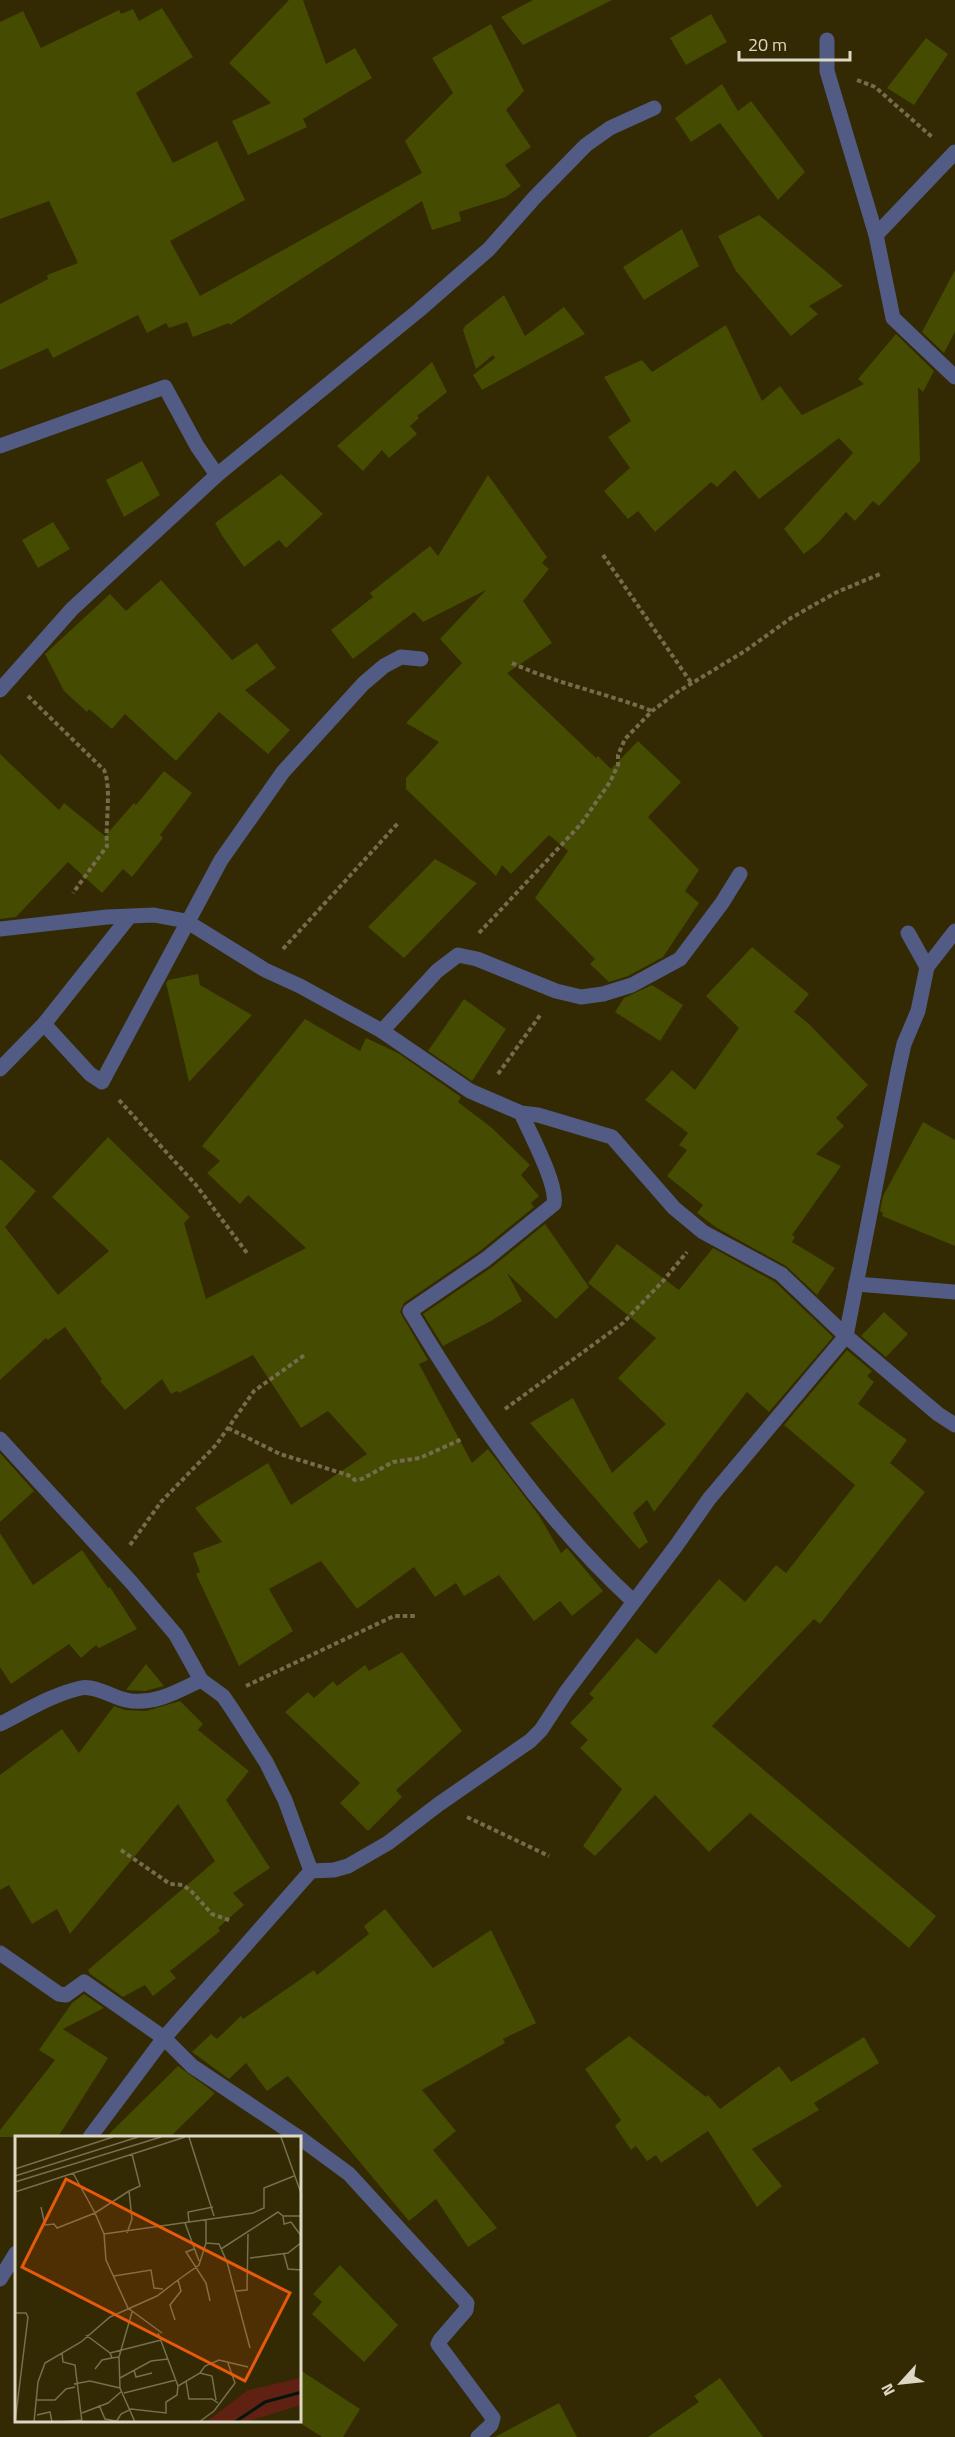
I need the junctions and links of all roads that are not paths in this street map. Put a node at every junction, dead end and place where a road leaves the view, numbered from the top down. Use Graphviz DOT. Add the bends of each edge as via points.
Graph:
graph roads {
  1 [pos="827,40"];
  2 [pos="654,108"];
  3 [pos="954,154"];
  4 [pos="876,235"];
  5 [pos="955,377"];
  6 [pos="0,446"];
  7 [pos="217,475"];
  8 [pos="422,659"];
  9 [pos="5,684"];
  10 [pos="740,874"];
  11 [pos="129,917"];
  12 [pos="186,921"];
  13 [pos="0,929"];
  14 [pos="955,931"];
  15 [pos="908,933"];
  16 [pos="927,967"];
  17 [pos="44,1024"];
  18 [pos="382,1031"];
  19 [pos="0,1069"];
  20 [pos="521,1113"];
  21 [pos="856,1284"];
  22 [pos="955,1292"];
  23 [pos="846,1336"];
  24 [pos="955,1425"];
  25 [pos="0,1439"];
  26 [pos="633,1601"];
  27 [pos="201,1680"];
  28 [pos="0,1724"];
  29 [pos="311,1871"];
  30 [pos="0,1953"];
  31 [pos="164,2038"];
  32 [pos="91,2136"];
  33 [pos="296,2136"];
  34 [pos="302,2140"];
  35 [pos="15,2255"];
  36 [pos="0,2279"];
  37 [pos="478,2437"];
  1 -- 4 [label="street" via="826,71"];
  2 -- 7 [label="street" via="610,128 586,146 489,249"];
  3 -- 4 [label="street"];
  4 -- 5 [label="street" via="893,318"];
  6 -- 7 [label="street" via="165,387"];
  7 -- 9 [label="street" via="72,609"];
  8 -- 12 [label="street" via="401,657 384,666 283,772 220,860"];
  10 -- 18 [label="street" via="680,959 632,985 581,997 556,992 458,955 437,971"];
  11 -- 12 [label="street" via="154,915"];
  11 -- 13 [label="street"];
  11 -- 17 [label="street"];
  12 -- 17 [label="street" via="102,1082"];
  12 -- 18 [label="street" via="265,970"];
  14 -- 16 [label="street"];
  15 -- 16 [label="street"];
  16 -- 21 [label="street" via="918,1011 904,1044"];
  17 -- 19 [label="street"];
  18 -- 20 [label="street" via="470,1091"];
  20 -- 23 [label="street" via="612,1137 674,1208 703,1232 781,1274"];
  20 -- 26 [label="street" via="545,1166 554,1204 486,1260 410,1311 482,1425 529,1489 602,1573"];
  21 -- 22 [label="street"];
  21 -- 23 [label="street"];
  23 -- 24 [label="street"];
  23 -- 26 [label="street" via="709,1499"];
  25 -- 27 [label="street" via="176,1635"];
  26 -- 29 [label="street" via="530,1741 388,1843 348,1866"];
  27 -- 28 [label="street" via="147,1701 128,1700 84,1687"];
  27 -- 29 [label="street" via="223,1696 266,1762 285,1800"];
  29 -- 31 [label="street"];
  30 -- 31 [label="street" via="59,1994 66,1995 84,1982"];
  31 -- 32 [label="street"];
  31 -- 33 [label="street" via="192,2066"];
  34 -- 37 [label="street" via="349,2174 467,2303 466,2310 438,2344 493,2418 491,2426"];
  35 -- 36 [label="street"];
}
